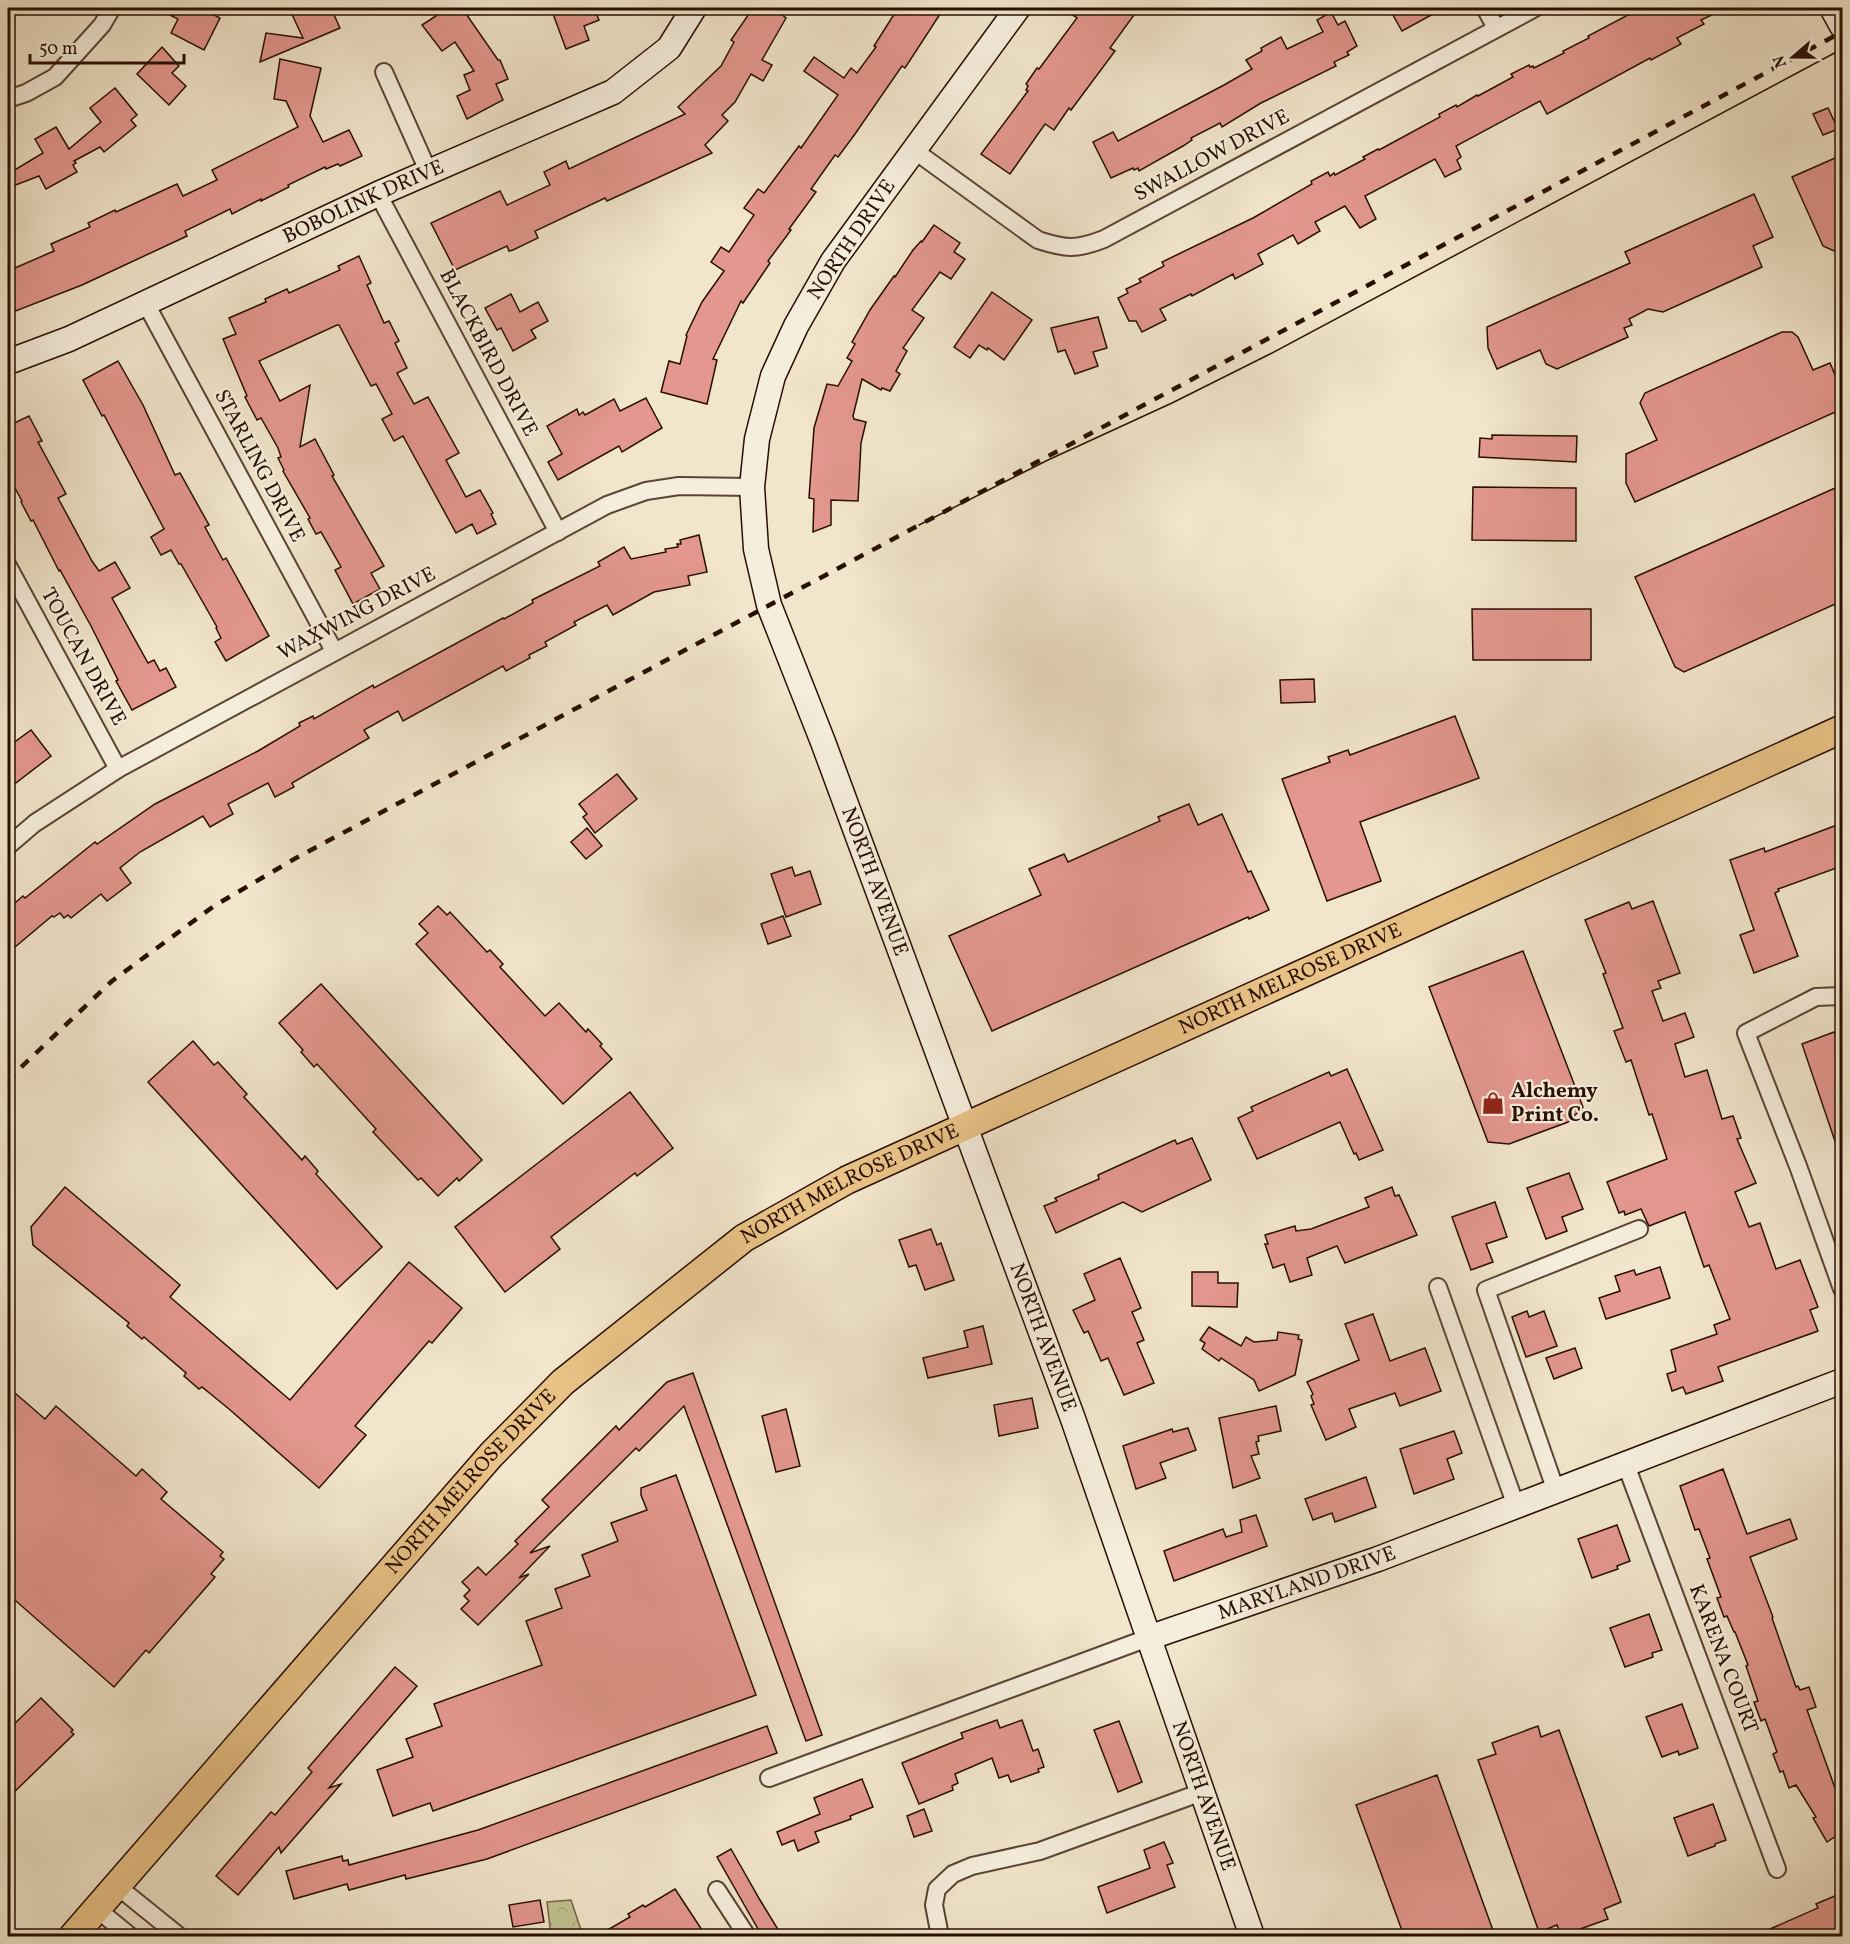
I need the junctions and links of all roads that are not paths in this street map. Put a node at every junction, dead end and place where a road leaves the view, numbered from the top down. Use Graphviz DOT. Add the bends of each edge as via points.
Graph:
graph roads {
  1 [pos="112,8"];
  2 [pos="694,8"];
  3 [pos="995,8"];
  4 [pos="1018,8"];
  5 [pos="1485,8"];
  6 [pos="1535,8"];
  7 [pos="1832,8"];
  8 [pos="1842,26"];
  9 [pos="1497,28"];
  10 [pos="988,49"];
  11 [pos="384,72"];
  12 [pos="8,99"];
  13 [pos="915,151"];
  14 [pos="429,173"];
  15 [pos="378,194"];
  16 [pos="145,302"];
  17 [pos="8,362"];
  18 [pos="752,487"];
  19 [pos="558,532"];
  20 [pos="8,566"];
  21 [pos="333,651"];
  22 [pos="1842,729"];
  23 [pos="823,742"];
  24 [pos="118,769"];
  25 [pos="8,846"];
  26 [pos="1842,996"];
  27 [pos="965,1127"];
  28 [pos="1639,1229"];
  29 [pos="1438,1287"];
  30 [pos="1842,1289"];
  31 [pos="1842,1381"];
  32 [pos="1626,1465"];
  33 [pos="1557,1491"];
  34 [pos="1516,1506"];
  35 [pos="1148,1638"];
  36 [pos="769,1778"];
  37 [pos="1202,1792"];
  38 [pos="1777,1869"];
  39 [pos="117,1886"];
  40 [pos="717,1890"];
  41 [pos="97,1909"];
  42 [pos="73,1936"];
  43 [pos="130,1936"];
  44 [pos="179,1936"];
  45 [pos="747,1936"];
  46 [pos="940,1936"];
  47 [pos="1252,1936"];
  1 -- 12 [label="street" via="102,25 55,77"];
  2 -- 14 [label="main road, BOBOLINK DRIVE" via="669,48 612,92"];
  3 -- 10 [label="main road"];
  4 -- 10 [label="main road, NORTH DRIVE"];
  5 -- 9 [label="street"];
  6 -- 9 [label="street, SWALLOW DRIVE"];
  7 -- 8 [label="main road"];
  9 -- 13 [label="street, SWALLOW DRIVE" via="1104,240 1082,248 1058,247 1038,240"];
  10 -- 13 [label="main road, NORTH DRIVE"];
  11 -- 14 [label="street"];
  13 -- 18 [label="main road, NORTH DRIVE" via="833,261 796,326 773,376 757,439"];
  14 -- 15 [label="main road, BOBOLINK DRIVE"];
  15 -- 16 [label="main road, BOBOLINK DRIVE"];
  15 -- 19 [label="street, BLACKBIRD DRIVE"];
  16 -- 17 [label="main road, BOBOLINK DRIVE" via="69,339"];
  16 -- 21 [label="street, STARLING DRIVE"];
  18 -- 19 [label="street, WAXWING DRIVE" via="679,486 646,491 606,505"];
  18 -- 23 [label="main road, NORTH DRIVE" via="756,549 770,605"];
  19 -- 21 [label="street, WAXWING DRIVE"];
  20 -- 24 [label="street, TOUCAN DRIVE"];
  21 -- 24 [label="street, WAXWING DRIVE"];
  22 -- 27 [label="main road, NORTH MELROSE DRIVE"];
  23 -- 27 [label="main road, NORTH AVENUE"];
  24 -- 25 [label="street, WAXWING DRIVE" via="35,823"];
  26 -- 30 [label="street" via="1816,997 1746,1033"];
  27 -- 35 [label="main road, NORTH AVENUE" via="1073,1419"];
  27 -- 39 [label="main road, NORTH MELROSE DRIVE" via="847,1180 744,1238 563,1382 491,1455"];
  28 -- 33 [label="street" via="1486,1290"];
  29 -- 34 [label="street"];
  31 -- 32 [label="main road, MARYLAND DRIVE"];
  32 -- 33 [label="main road, MARYLAND DRIVE"];
  32 -- 38 [label="street, KARENA COURT"];
  33 -- 34 [label="main road, MARYLAND DRIVE"];
  34 -- 35 [label="main road, MARYLAND DRIVE" via="1378,1559"];
  35 -- 36 [label="street, MARYLAND DRIVE"];
  35 -- 37 [label="main road, NORTH AVENUE"];
  37 -- 46 [label="street" via="1040,1851 953,1874 937,1889 934,1905"];
  37 -- 47 [label="main road, NORTH AVENUE"];
  39 -- 41 [label="main road, NORTH MELROSE DRIVE"];
  39 -- 44 [label="street"];
  40 -- 45 [label="street"];
  41 -- 42 [label="main road, NORTH MELROSE DRIVE"];
  41 -- 43 [label="street"];
}
